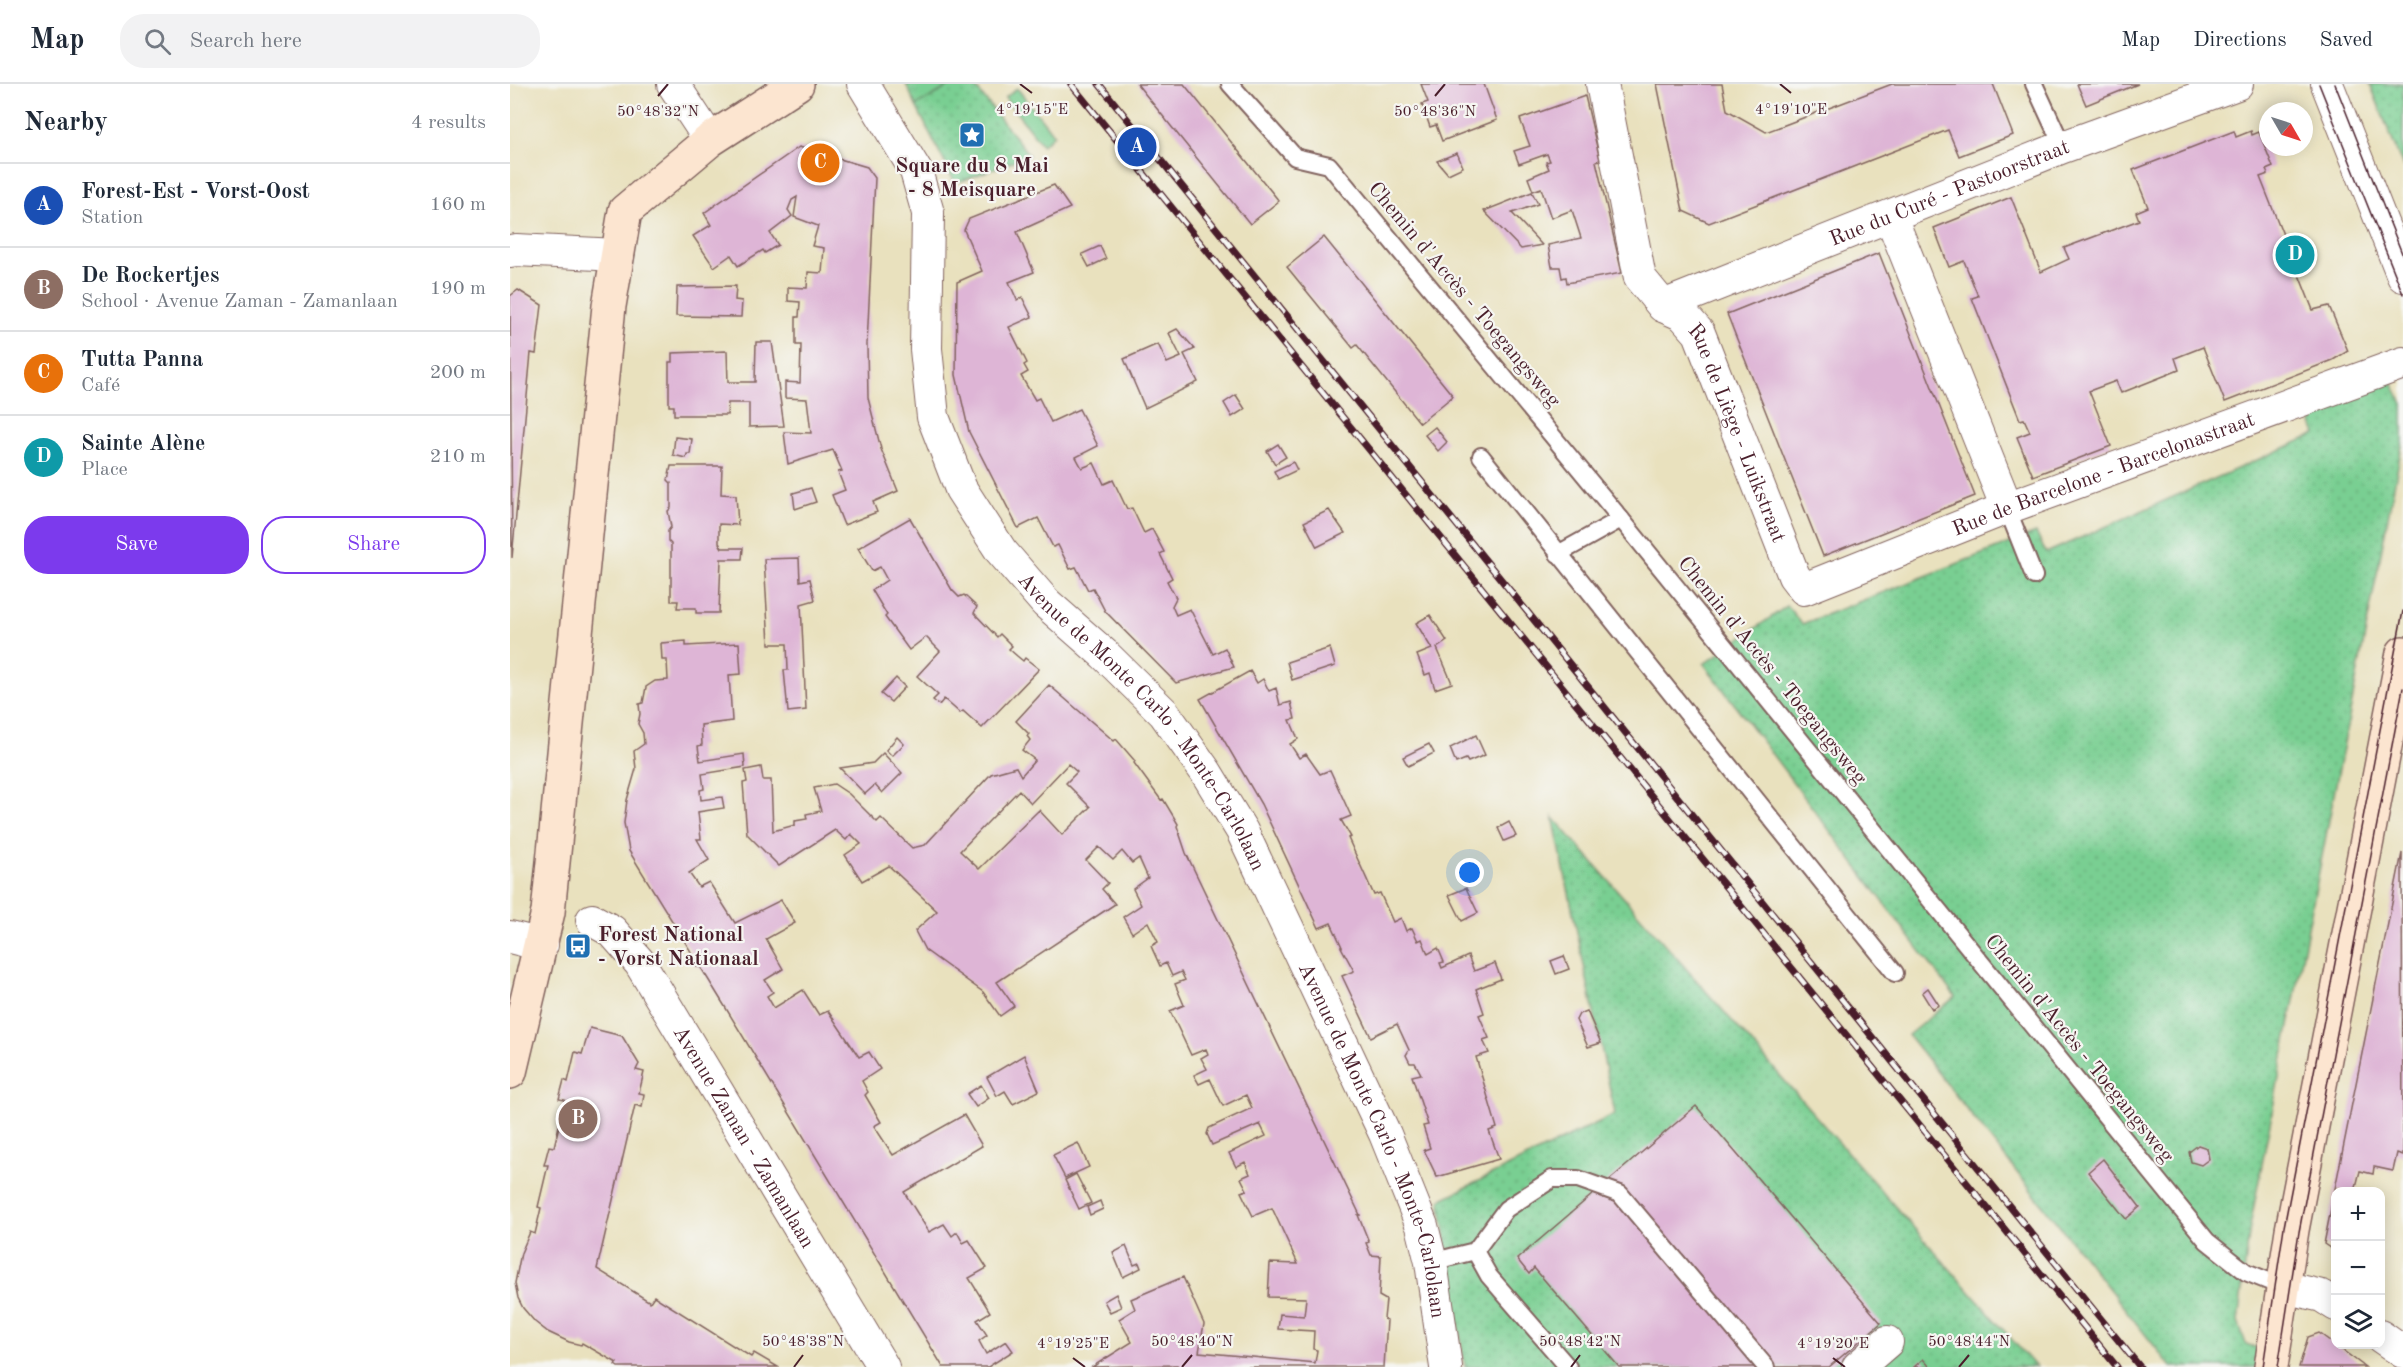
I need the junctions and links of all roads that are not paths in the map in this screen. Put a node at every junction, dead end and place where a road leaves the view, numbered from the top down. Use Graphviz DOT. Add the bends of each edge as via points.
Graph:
graph roads {
  1 [pos="673,84"];
  2 [pos="797,84"];
  3 [pos="863,84"];
  4 [pos="1230,84"];
  5 [pos="1602,84"];
  6 [pos="2034,84"];
  7 [pos="2237,84"];
  8 [pos="2327,84"];
  9 [pos="710,140"];
  10 [pos="2062,147"];
  11 [pos="1892,217"];
  12 [pos="510,251"];
  13 [pos="618,255"];
  14 [pos="2403,276"];
  15 [pos="1663,306"];
  16 [pos="2403,363"];
  17 [pos="1481,456"];
  18 [pos="2007,508"];
  19 [pos="1621,519"];
  20 [pos="1558,554"];
  21 [pos="2034,576"];
  22 [pos="1804,590"];
  23 [pos="2403,653"];
  24 [pos="592,920"];
  25 [pos="510,937"];
  26 [pos="542,945"];
  27 [pos="1895,973"];
  28 [pos="510,1072"];
  29 [pos="1475,1251"];
  30 [pos="1431,1262"];
  31 [pos="2283,1287"];
  32 [pos="2331,1302"];
  33 [pos="2385,1339"];
  34 [pos="1887,1342"];
  35 [pos="2403,1352"];
  36 [pos="883,1367"];
  37 [pos="1446,1367"];
  38 [pos="1568,1367"];
  39 [pos="1766,1367"];
  40 [pos="1858,1367"];
  41 [pos="2271,1367"];
  1 -- 9 [label="street"];
  2 -- 9 [label="street"];
  3 -- 30 [label="street, Avenue de Monte Carlo - Monte-Carlolaan" via="916,171 928,213 926,349 933,417 961,489 1001,551 1047,603 1164,713 1242,831 1385,1134 1422,1226"];
  4 -- 19 [label="lane, Chemin d'Accès - Toegangsweg" via="1295,157 1329,165"];
  5 -- 15 [label="street, Rue de Liège - Luikstraat" via="1640,278"];
  6 -- 10 [label="lane"];
  7 -- 10 [label="street, Rue du Curé - Pastoorstraat"];
  8 -- 14 [label="street"];
  9 -- 13 [label="street" via="625,211"];
  10 -- 11 [label="street, Rue du Curé - Pastoorstraat"];
  11 -- 15 [label="street, Rue du Curé - Pastoorstraat"];
  11 -- 18 [label="street"];
  12 -- 13 [label="street"];
  13 -- 26 [label="street" via="609,306"];
  15 -- 22 [label="street, Rue de Liège - Luikstraat" via="1683,315 1699,333 1794,576"];
  16 -- 18 [label="street, Rue de Barcelone - Barcelonastraat"];
  17 -- 20 [label="lane"];
  18 -- 21 [label="lane"];
  18 -- 22 [label="street, Rue de Barcelone - Barcelonastraat"];
  19 -- 20 [label="lane"];
  19 -- 31 [label="lane, Chemin d'Accès - Toegangsweg" via="2207,1241 2247,1272"];
  20 -- 27 [label="lane"];
  23 -- 31 [label="street"];
  24 -- 36 [label="street, Avenue Zaman - Zamanlaan" via="612,931 640,963"];
  25 -- 26 [label="street"];
  26 -- 28 [label="street"];
  29 -- 30 [label="lane"];
  29 -- 38 [label="lane" via="1489,1276"];
  29 -- 39 [label="lane" via="1506,1209 1552,1179 1578,1179 1620,1194"];
  30 -- 37 [label="street, Avenue de Monte Carlo - Monte-Carlolaan"];
  31 -- 32 [label="street"];
  31 -- 41 [label="street"];
  33 -- 35 [label="street"];
  34 -- 40 [label="street"];
}
